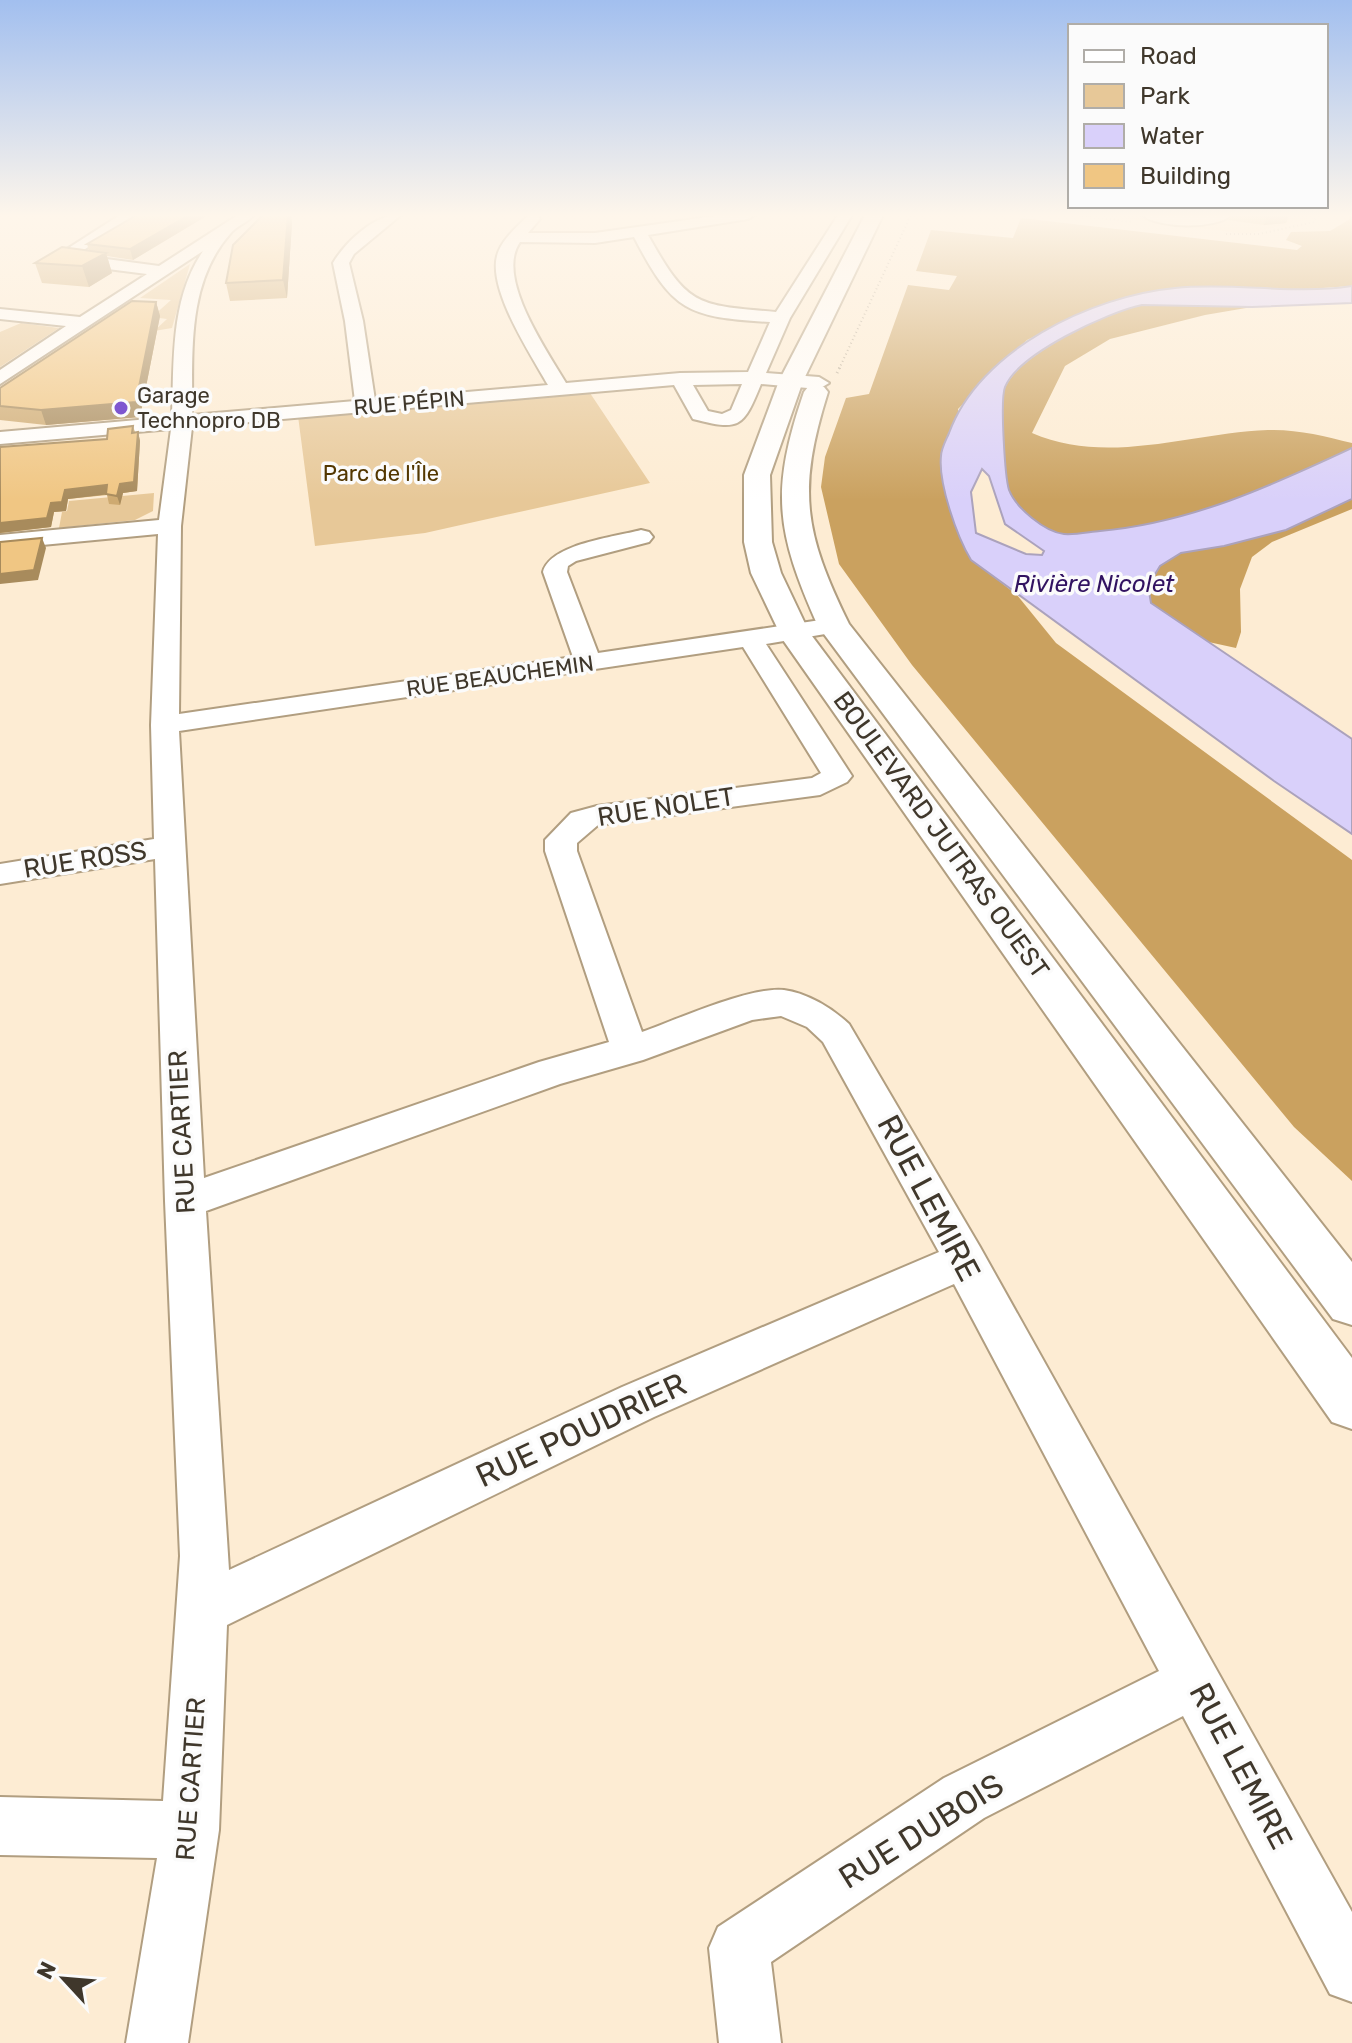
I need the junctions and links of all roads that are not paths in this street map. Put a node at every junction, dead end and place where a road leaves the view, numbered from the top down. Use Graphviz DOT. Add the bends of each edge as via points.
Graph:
graph roads {
  1 [pos="121,310"];
  2 [pos="186,310"];
  3 [pos="352,310"];
  4 [pos="521,310"];
  5 [pos="716,310"];
  6 [pos="786,310"];
  7 [pos="829,310"];
  8 [pos="850,310"];
  9 [pos="7,318"];
  10 [pos="781,318"];
  11 [pos="86,331"];
  12 [pos="0,378"];
  13 [pos="753,378"];
  14 [pos="680,379"];
  15 [pos="815,381"];
  16 [pos="560,389"];
  17 [pos="366,407"];
  18 [pos="182,423"];
  19 [pos="0,438"];
  20 [pos="170,526"];
  21 [pos="641,537"];
  22 [pos="0,542"];
  23 [pos="834,626"];
  24 [pos="794,633"];
  25 [pos="751,640"];
  26 [pos="589,663"];
  27 [pos="165,725"];
  28 [pos="170,846"];
  29 [pos="0,874"];
  30 [pos="630,1050"];
  31 [pos="185,1201"];
  32 [pos="965,1260"];
  33 [pos="1352,1302"];
  34 [pos="1352,1403"];
  35 [pos="202,1610"];
  36 [pos="1195,1682"];
  37 [pos="0,1826"];
  38 [pos="190,1830"];
  39 [pos="1352,1972"];
  40 [pos="157,2043"];
  41 [pos="750,2043"];
  1 -- 11 [label="street"];
  2 -- 18 [label="street, RUE CARTIER"];
  3 -- 17 [label="street"];
  4 -- 16 [label="street"];
  5 -- 10 [label="street"];
  6 -- 10 [label="street"];
  7 -- 15 [label="main road, BOULEVARD JUTRAS OUEST"];
  8 -- 15 [label="main road, BOULEVARD JUTRAS OUEST"];
  9 -- 11 [label="street"];
  10 -- 13 [label="street"];
  11 -- 12 [label="street"];
  13 -- 14 [label="street, RUE PÉPIN"];
  13 -- 14 [label="street" via="739,413 725,421 700,415"];
  13 -- 15 [label="street, RUE PÉPIN"];
  14 -- 16 [label="street, RUE PÉPIN"];
  15 -- 23 [label="main road, BOULEVARD JUTRAS OUEST" via="796,453 793,501 804,561"];
  15 -- 24 [label="main road, BOULEVARD JUTRAS OUEST" via="765,446 755,498 766,573"];
  16 -- 17 [label="street, RUE PÉPIN"];
  17 -- 18 [label="street, RUE PÉPIN"];
  18 -- 19 [label="street, RUE PÉPIN"];
  18 -- 20 [label="street, RUE CARTIER"];
  20 -- 22 [label="street"];
  20 -- 27 [label="street, RUE CARTIER"];
  21 -- 26 [label="street" via="557,563 555,572"];
  23 -- 24 [label="street, RUE BEAUCHEMIN"];
  23 -- 33 [label="main road, BOULEVARD JUTRAS OUEST"];
  24 -- 25 [label="street, RUE BEAUCHEMIN"];
  24 -- 34 [label="main road, BOULEVARD JUTRAS OUEST"];
  25 -- 26 [label="street, RUE BEAUCHEMIN"];
  25 -- 30 [label="street, RUE NOLET" via="837,776 820,786 582,820 561,840"];
  26 -- 27 [label="street, RUE BEAUCHEMIN"];
  27 -- 28 [label="street, RUE CARTIER"];
  28 -- 29 [label="street, RUE ROSS"];
  28 -- 31 [label="street, RUE CARTIER"];
  30 -- 31 [label="street, RUE LEMIRE" via="552,1072"];
  30 -- 32 [label="street, RUE LEMIRE" via="765,1004 784,1003 820,1018 836,1033 864,1078"];
  31 -- 35 [label="street, RUE CARTIER" via="205,1556"];
  32 -- 35 [label="street, RUE POUDRIER" via="638,1402"];
  32 -- 36 [label="street, RUE LEMIRE"];
  35 -- 38 [label="street, RUE CARTIER"];
  36 -- 39 [label="street, RUE LEMIRE"];
  36 -- 41 [label="street, RUE DUBOIS" via="964,1798 739,1948"];
  37 -- 38 [label="street"];
  38 -- 40 [label="street, RUE CARTIER"];
}
